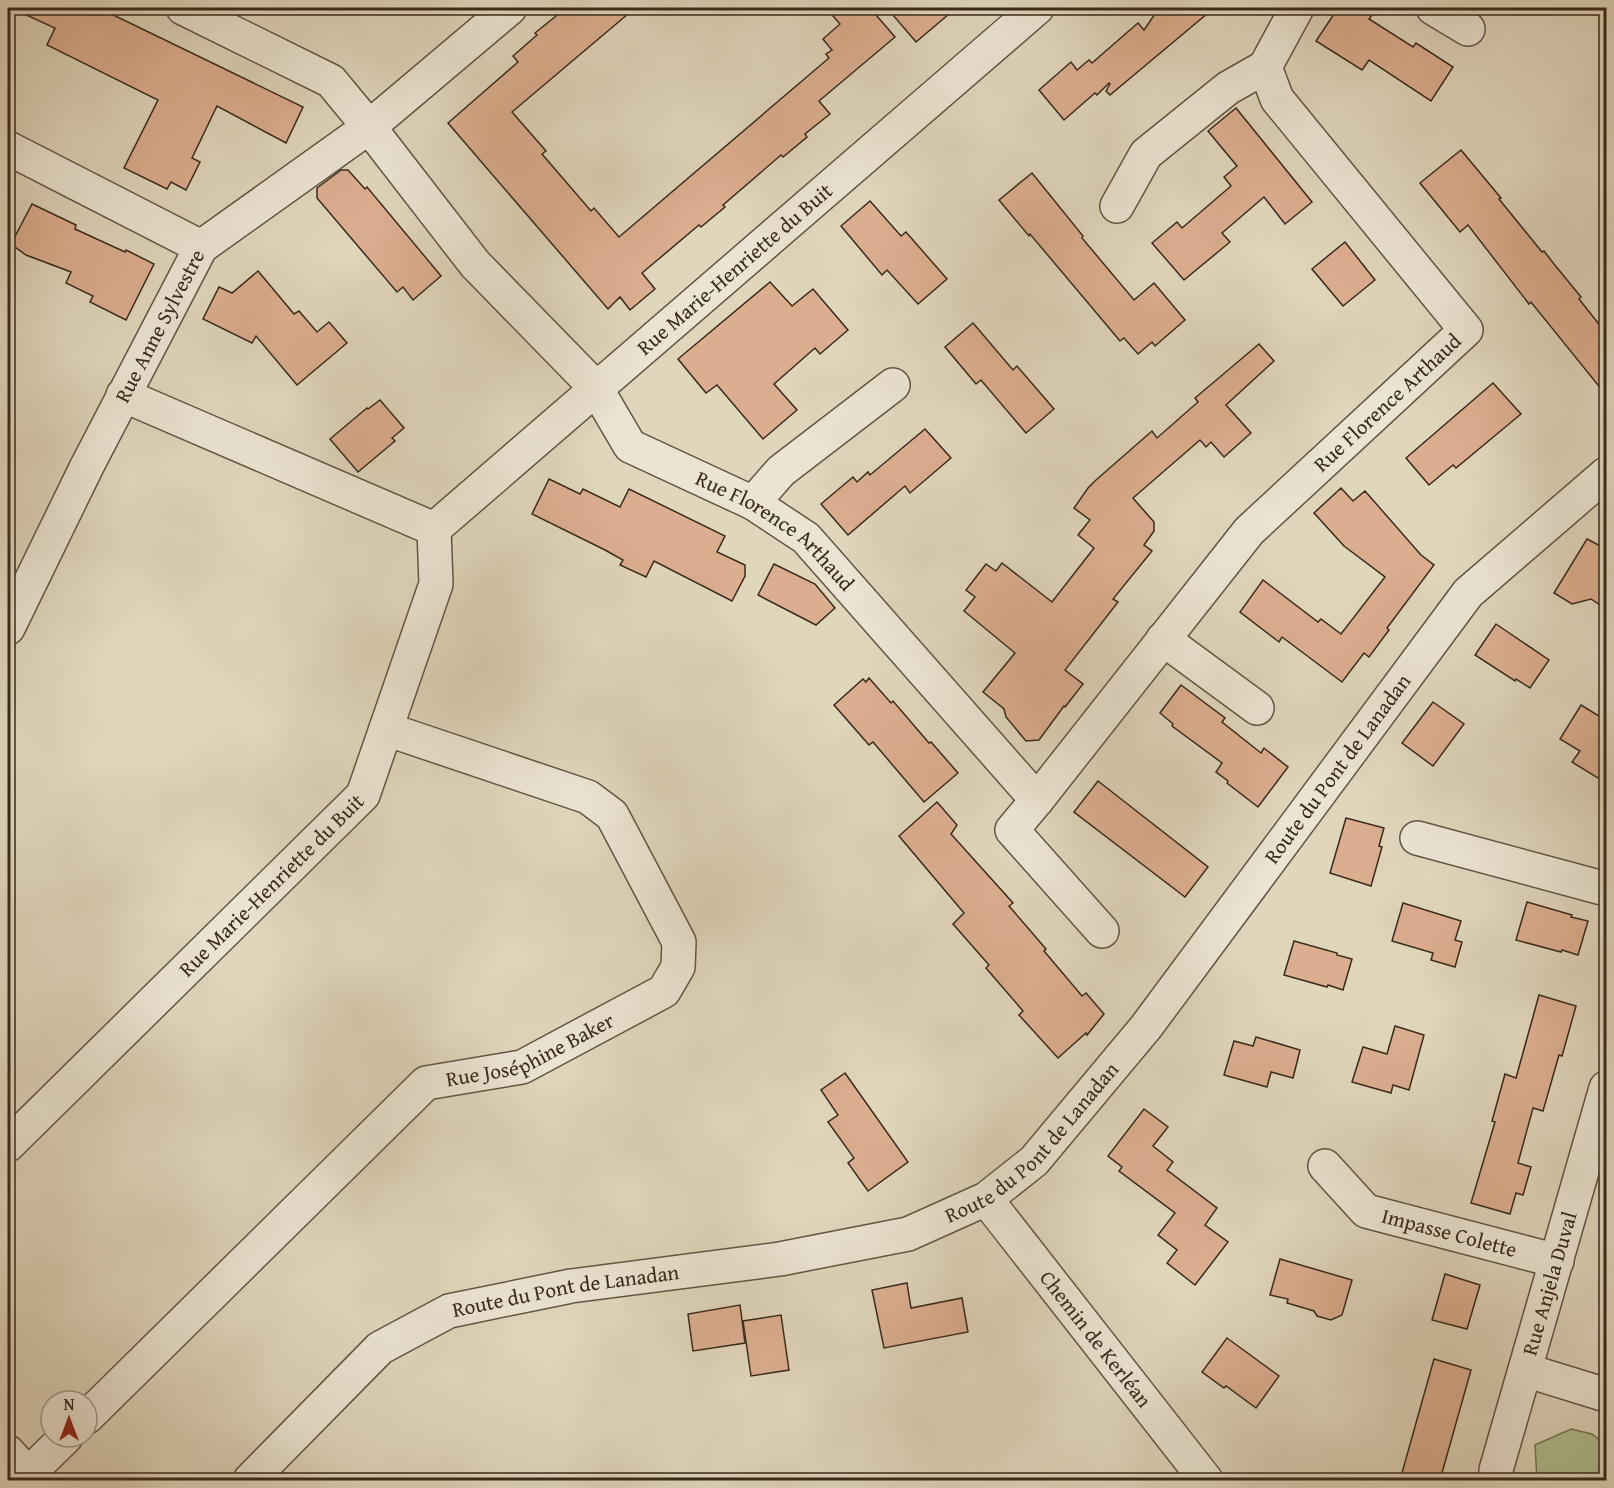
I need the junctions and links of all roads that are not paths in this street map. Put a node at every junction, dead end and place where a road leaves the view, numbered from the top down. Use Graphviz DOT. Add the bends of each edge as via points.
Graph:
graph roads {
  1 [pos="183,8"];
  2 [pos="510,8"];
  3 [pos="1036,8"];
  4 [pos="1297,8"];
  5 [pos="1433,8"];
  6 [pos="1468,29"];
  7 [pos="1265,67"];
  8 [pos="369,126"];
  9 [pos="8,148"];
  10 [pos="1117,206"];
  11 [pos="201,247"];
  12 [pos="893,386"];
  13 [pos="596,388"];
  14 [pos="123,395"];
  15 [pos="1606,474"];
  16 [pos="753,503"];
  17 [pos="434,529"];
  18 [pos="8,628"];
  19 [pos="1163,639"];
  20 [pos="1257,708"];
  21 [pos="386,729"];
  22 [pos="1037,800"];
  23 [pos="1417,838"];
  24 [pos="1606,889"];
  25 [pos="1102,931"];
  26 [pos="1606,1088"];
  27 [pos="8,1145"];
  28 [pos="1325,1166"];
  29 [pos="986,1199"];
  30 [pos="1557,1261"];
  31 [pos="1525,1370"];
  32 [pos="1606,1395"];
  33 [pos="99,1405"];
  34 [pos="51,1449"];
  35 [pos="23,1472"];
  36 [pos="250,1480"];
  37 [pos="1206,1480"];
  38 [pos="1496,1480"];
  1 -- 8 [label="street, Rue Florence Arthaud" via="331,81"];
  2 -- 8 [label="street, Rue Anne Sylvestre"];
  3 -- 13 [label="street, Rue Marie-Henriette du Buit"];
  4 -- 7 [label="street"];
  5 -- 6 [label="street"];
  7 -- 10 [label="street" via="1228,88 1146,154"];
  7 -- 19 [label="street, Rue Florence Arthaud" via="1277,99 1466,330 1250,531"];
  8 -- 11 [label="street, Rue Anne Sylvestre"];
  8 -- 13 [label="street, Rue Florence Arthaud" via="475,264"];
  9 -- 11 [label="street"];
  11 -- 14 [label="street, Rue Anne Sylvestre"];
  12 -- 16 [label="street" via="781,471"];
  13 -- 16 [label="street, Rue Florence Arthaud" via="630,446"];
  13 -- 17 [label="street, Rue Marie-Henriette du Buit"];
  14 -- 17 [label="street"];
  14 -- 18 [label="street, Rue Anne Sylvestre"];
  15 -- 29 [label="street, Route du Pont de Lanadan" via="1468,593 1146,1027 1034,1161"];
  16 -- 22 [label="street, Rue Florence Arthaud" via="806,538"];
  17 -- 21 [label="street, Rue Marie-Henriette du Buit" via="436,584"];
  19 -- 20 [label="street"];
  19 -- 22 [label="street, Rue Florence Arthaud"];
  21 -- 27 [label="street, Rue Marie-Henriette du Buit" via="363,795"];
  21 -- 33 [label="street, Rue Joséphine Baker" via="588,797 612,815 679,942 678,967 664,991 522,1067 426,1083"];
  22 -- 25 [label="street" via="1012,830"];
  23 -- 24 [label="street"];
  26 -- 30 [label="street, Rue Anjela Duval"];
  28 -- 30 [label="street, Impasse Colette" via="1366,1211"];
  29 -- 36 [label="street, Route du Pont de Lanadan" via="908,1234 780,1259 571,1286 449,1311 380,1348"];
  29 -- 37 [label="street, Chemin de Kerléan"];
  30 -- 31 [label="street, Rue Anjela Duval"];
  31 -- 32 [label="street"];
  31 -- 38 [label="street, Rue Anjela Duval"];
  34 -- 35 [label="street"];
}
